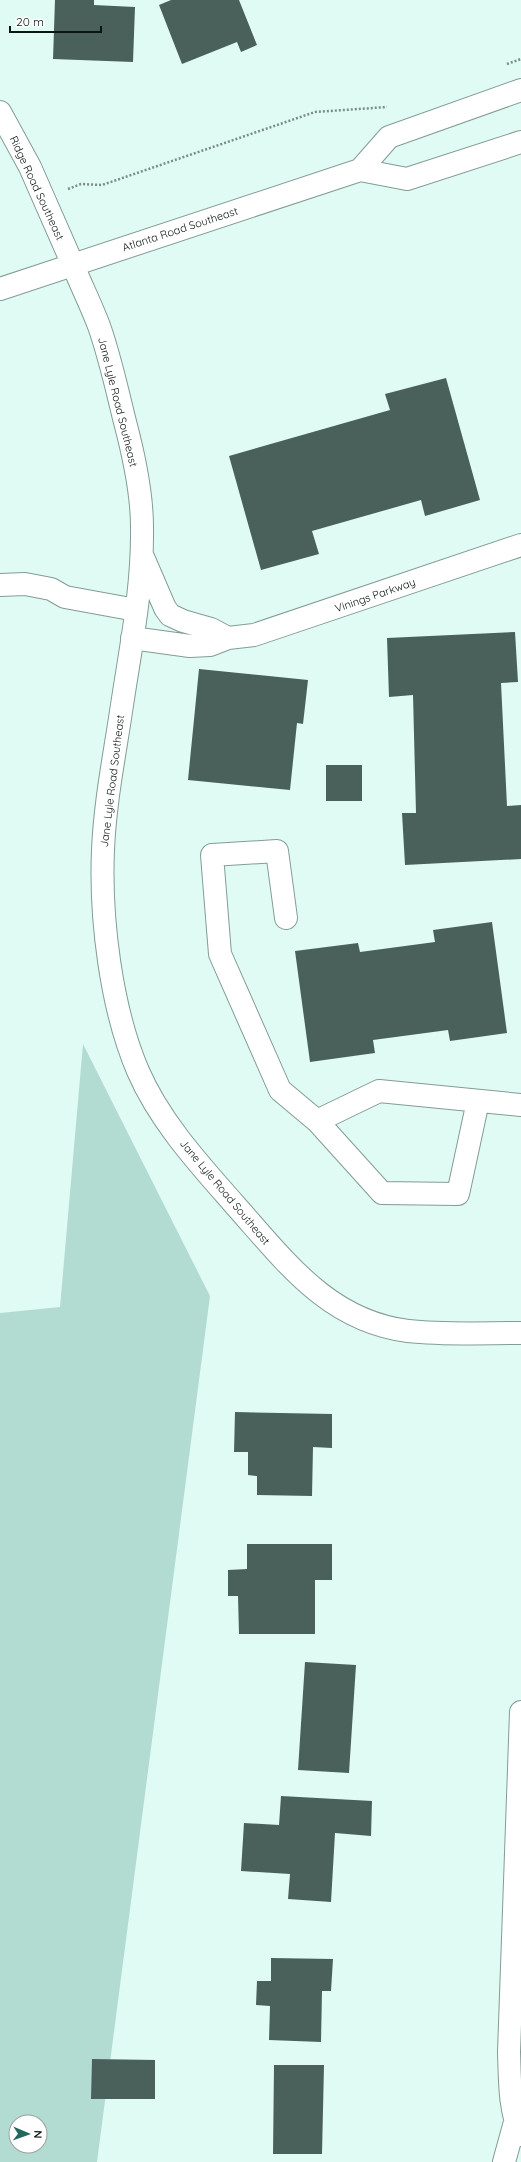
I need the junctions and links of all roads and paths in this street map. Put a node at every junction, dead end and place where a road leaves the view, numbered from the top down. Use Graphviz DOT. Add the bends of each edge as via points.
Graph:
graph roads {
  1 [pos="521,59"];
  2 [pos="499,67"];
  3 [pos="521,90"];
  4 [pos="390,106"];
  5 [pos="0,112"];
  6 [pos="521,142"];
  7 [pos="360,170"];
  8 [pos="44,198"];
  9 [pos="73,265"];
  10 [pos="0,289"];
  11 [pos="521,545"];
  12 [pos="141,552"];
  13 [pos="3,585"];
  14 [pos="136,610"];
  15 [pos="132,638"];
  16 [pos="228,638"];
  17 [pos="286,918"];
  18 [pos="478,1101"];
  19 [pos="521,1105"];
  20 [pos="318,1121"];
  21 [pos="521,1333"];
  22 [pos="521,1712"];
  23 [pos="518,2128"];
  24 [pos="504,2162"];
  1 -- 2 [label="path"];
  3 -- 7 [label="street" via="389,136"];
  4 -- 8 [label="path" via="316,112 102,185 81,184"];
  5 -- 8 [label="street, Ridge Road Southeast"];
  6 -- 7 [label="street, Atlanta Road Southeast" via="407,179"];
  7 -- 9 [label="street, Atlanta Road Southeast"];
  8 -- 9 [label="street, Ridge Road Southeast"];
  9 -- 10 [label="street, Atlanta Road Southeast"];
  9 -- 12 [label="street, Jane Lyle Road Southeast" via="99,328 135,460 142,524"];
  11 -- 16 [label="street, Vinings Parkway" via="281,627 254,635"];
  12 -- 14 [label="street, Jane Lyle Road Southeast"];
  12 -- 16 [label="street" via="158,594 170,615 211,629"];
  13 -- 14 [label="street" via="26,584 52,589 65,598"];
  14 -- 15 [label="street, Jane Lyle Road Southeast"];
  15 -- 16 [label="street, Vinings Parkway" via="190,646 210,645"];
  15 -- 21 [label="street, Jane Lyle Road Southeast" via="107,804 103,849 103,895 114,984 124,1029 138,1072 157,1105 198,1163 290,1267 316,1292 335,1305 372,1322 406,1330"];
  17 -- 20 [label="street" via="276,851 212,855 220,954 280,1090"];
  18 -- 19 [label="street"];
  18 -- 20 [label="street" via="379,1091"];
  18 -- 20 [label="street" via="458,1194 382,1193"];
  22 -- 23 [label="street" via="509,2052 510,2086"];
  23 -- 24 [label="street"];
}
